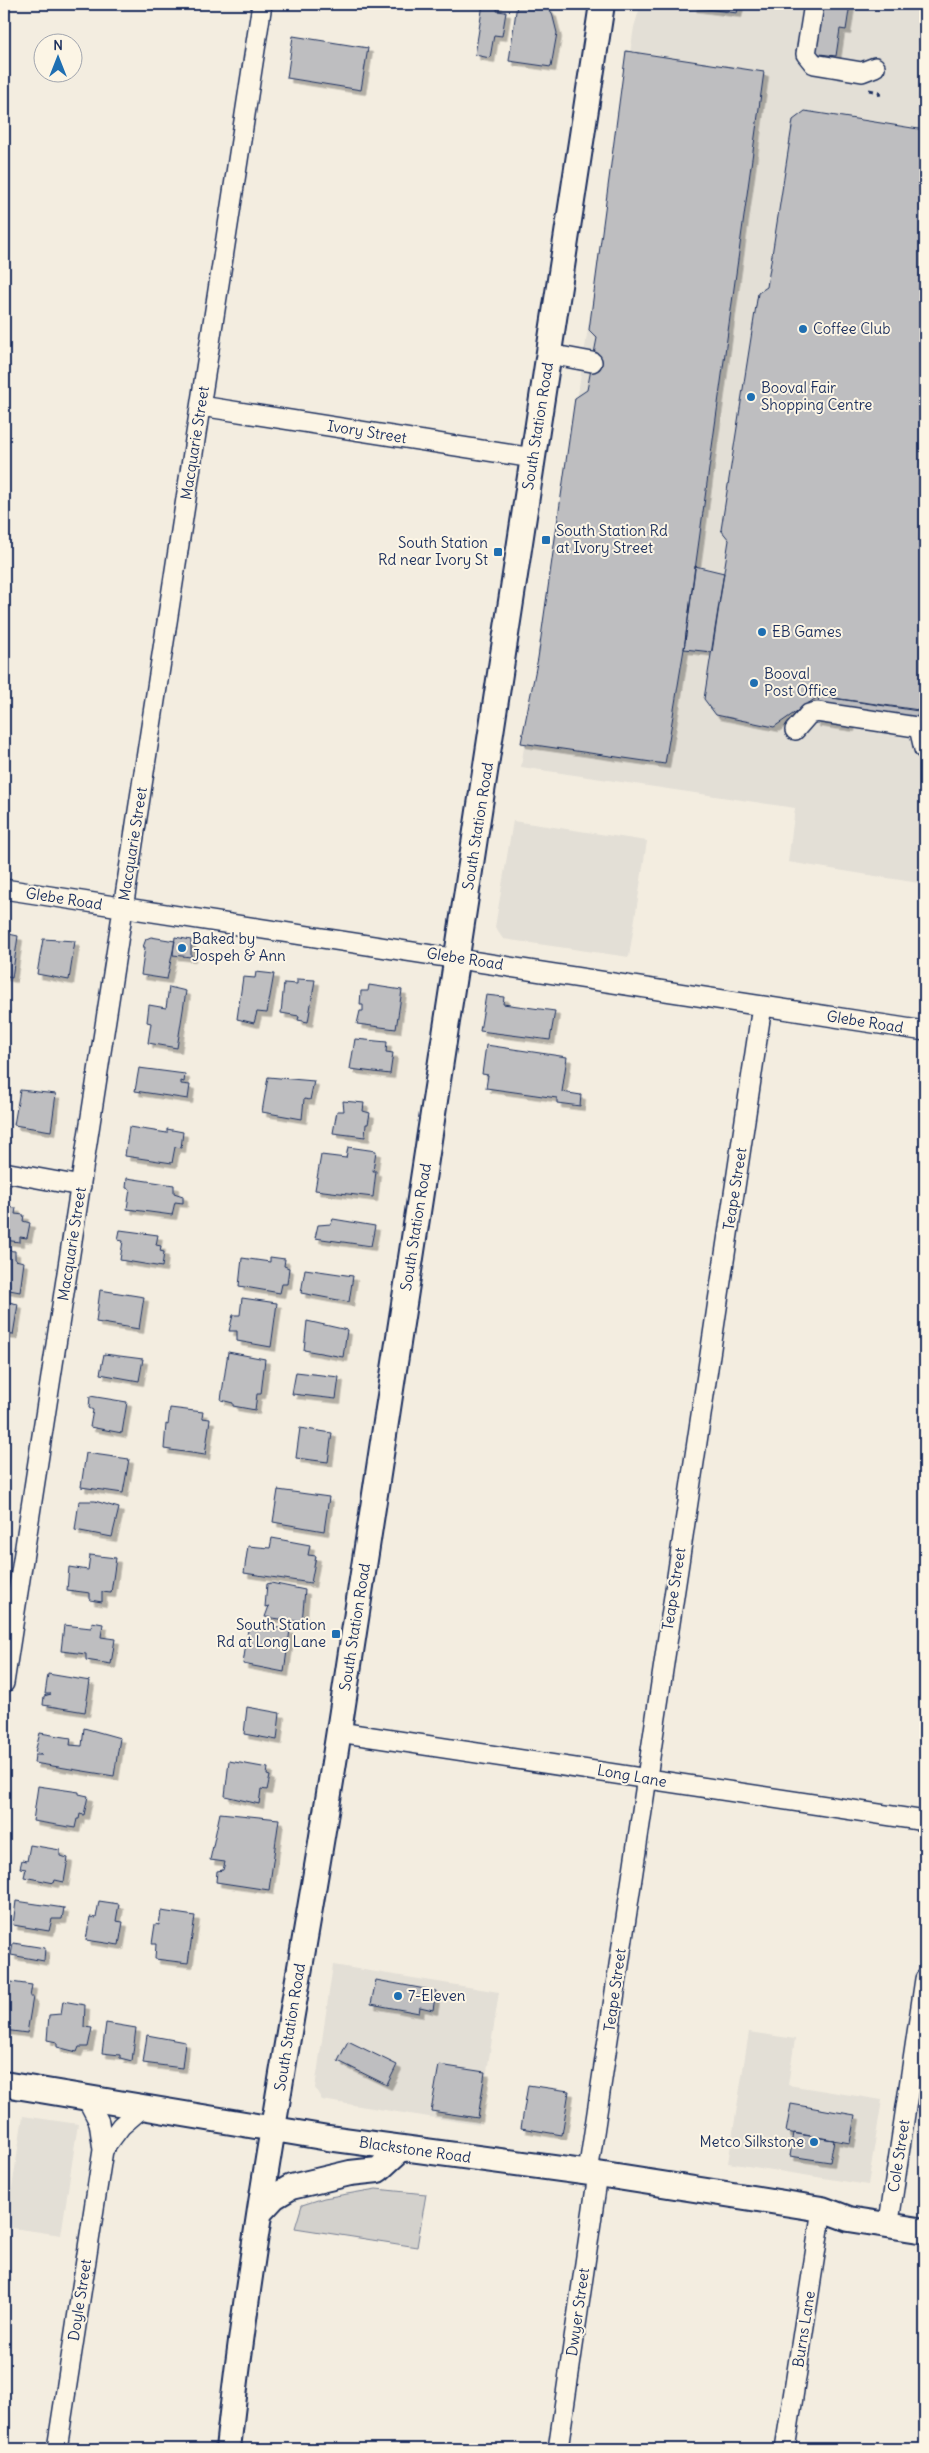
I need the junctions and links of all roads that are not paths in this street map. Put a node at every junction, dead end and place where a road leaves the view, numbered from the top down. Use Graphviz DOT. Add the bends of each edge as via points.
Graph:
graph roads {
  1 [pos="262,4"];
  2 [pos="584,4"];
  3 [pos="602,4"];
  4 [pos="620,4"];
  5 [pos="814,4"];
  6 [pos="599,28"];
  7 [pos="875,67"];
  8 [pos="549,354"];
  9 [pos="592,362"];
  10 [pos="201,406"];
  11 [pos="533,458"];
  12 [pos="795,730"];
  13 [pos="924,749"];
  14 [pos="4,889"];
  15 [pos="123,907"];
  16 [pos="458,958"];
  17 [pos="762,1006"];
  18 [pos="925,1031"];
  19 [pos="4,1172"];
  20 [pos="81,1186"];
  21 [pos="4,1683"];
  22 [pos="339,1732"];
  23 [pos="646,1778"];
  24 [pos="925,1821"];
  25 [pos="925,1979"];
  26 [pos="4,2084"];
  27 [pos="86,2097"];
  28 [pos="142,2108"];
  29 [pos="273,2128"];
  30 [pos="402,2148"];
  31 [pos="103,2150"];
  32 [pos="593,2174"];
  33 [pos="824,2209"];
  34 [pos="261,2211"];
  35 [pos="890,2215"];
  36 [pos="925,2220"];
  37 [pos="925,2231"];
  38 [pos="57,2449"];
  39 [pos="228,2449"];
  40 [pos="558,2449"];
  41 [pos="785,2449"];
  1 -- 10 [label="street, Macquarie Street"];
  2 -- 6 [label="main road"];
  3 -- 6 [label="main road, South Station Road"];
  4 -- 6 [label="main road"];
  5 -- 7 [label="street" via="806,54 814,64 862,72"];
  6 -- 8 [label="main road, South Station Road"];
  8 -- 9 [label="street"];
  8 -- 11 [label="main road, South Station Road"];
  10 -- 11 [label="street, Ivory Street"];
  10 -- 15 [label="street, Macquarie Street"];
  11 -- 16 [label="main road, South Station Road"];
  12 -- 13 [label="street" via="809,714 817,712 916,727"];
  14 -- 15 [label="street, Glebe Road"];
  15 -- 16 [label="street, Glebe Road"];
  15 -- 20 [label="street, Macquarie Street"];
  16 -- 17 [label="street, Glebe Road"];
  16 -- 22 [label="main road, South Station Road"];
  17 -- 18 [label="street, Glebe Road"];
  17 -- 23 [label="street, Teape Street"];
  19 -- 20 [label="street"];
  20 -- 21 [label="street, Macquarie Street"];
  22 -- 23 [label="street, Long Lane"];
  22 -- 29 [label="main road, South Station Road"];
  23 -- 24 [label="street, Long Lane"];
  23 -- 32 [label="street, Teape Street"];
  25 -- 35 [label="street, Cole Street"];
  26 -- 27 [label="main road, Blackstone Road"];
  27 -- 28 [label="main road, Blackstone Road"];
  27 -- 31 [label="street, Doyle Street" via="99,2122"];
  28 -- 29 [label="main road, Blackstone Road"];
  28 -- 31 [label="street, Doyle Street" via="121,2126"];
  29 -- 30 [label="main road, Blackstone Road"];
  29 -- 34 [label="main road, South Station Road"];
  30 -- 32 [label="main road, Blackstone Road"];
  30 -- 34 [label="main road" via="378,2170 291,2187 274,2197"];
  31 -- 38 [label="street, Doyle Street"];
  32 -- 33 [label="main road, Blackstone Road"];
  32 -- 40 [label="street, Dwyer Street"];
  33 -- 35 [label="main road, Blackstone Road" via="850,2208"];
  33 -- 37 [label="main road, Blackstone Road" via="849,2219"];
  33 -- 41 [label="street, Burns Lane"];
  34 -- 39 [label="main road, South Station Road"];
  35 -- 36 [label="main road, Blackstone Road"];
}
